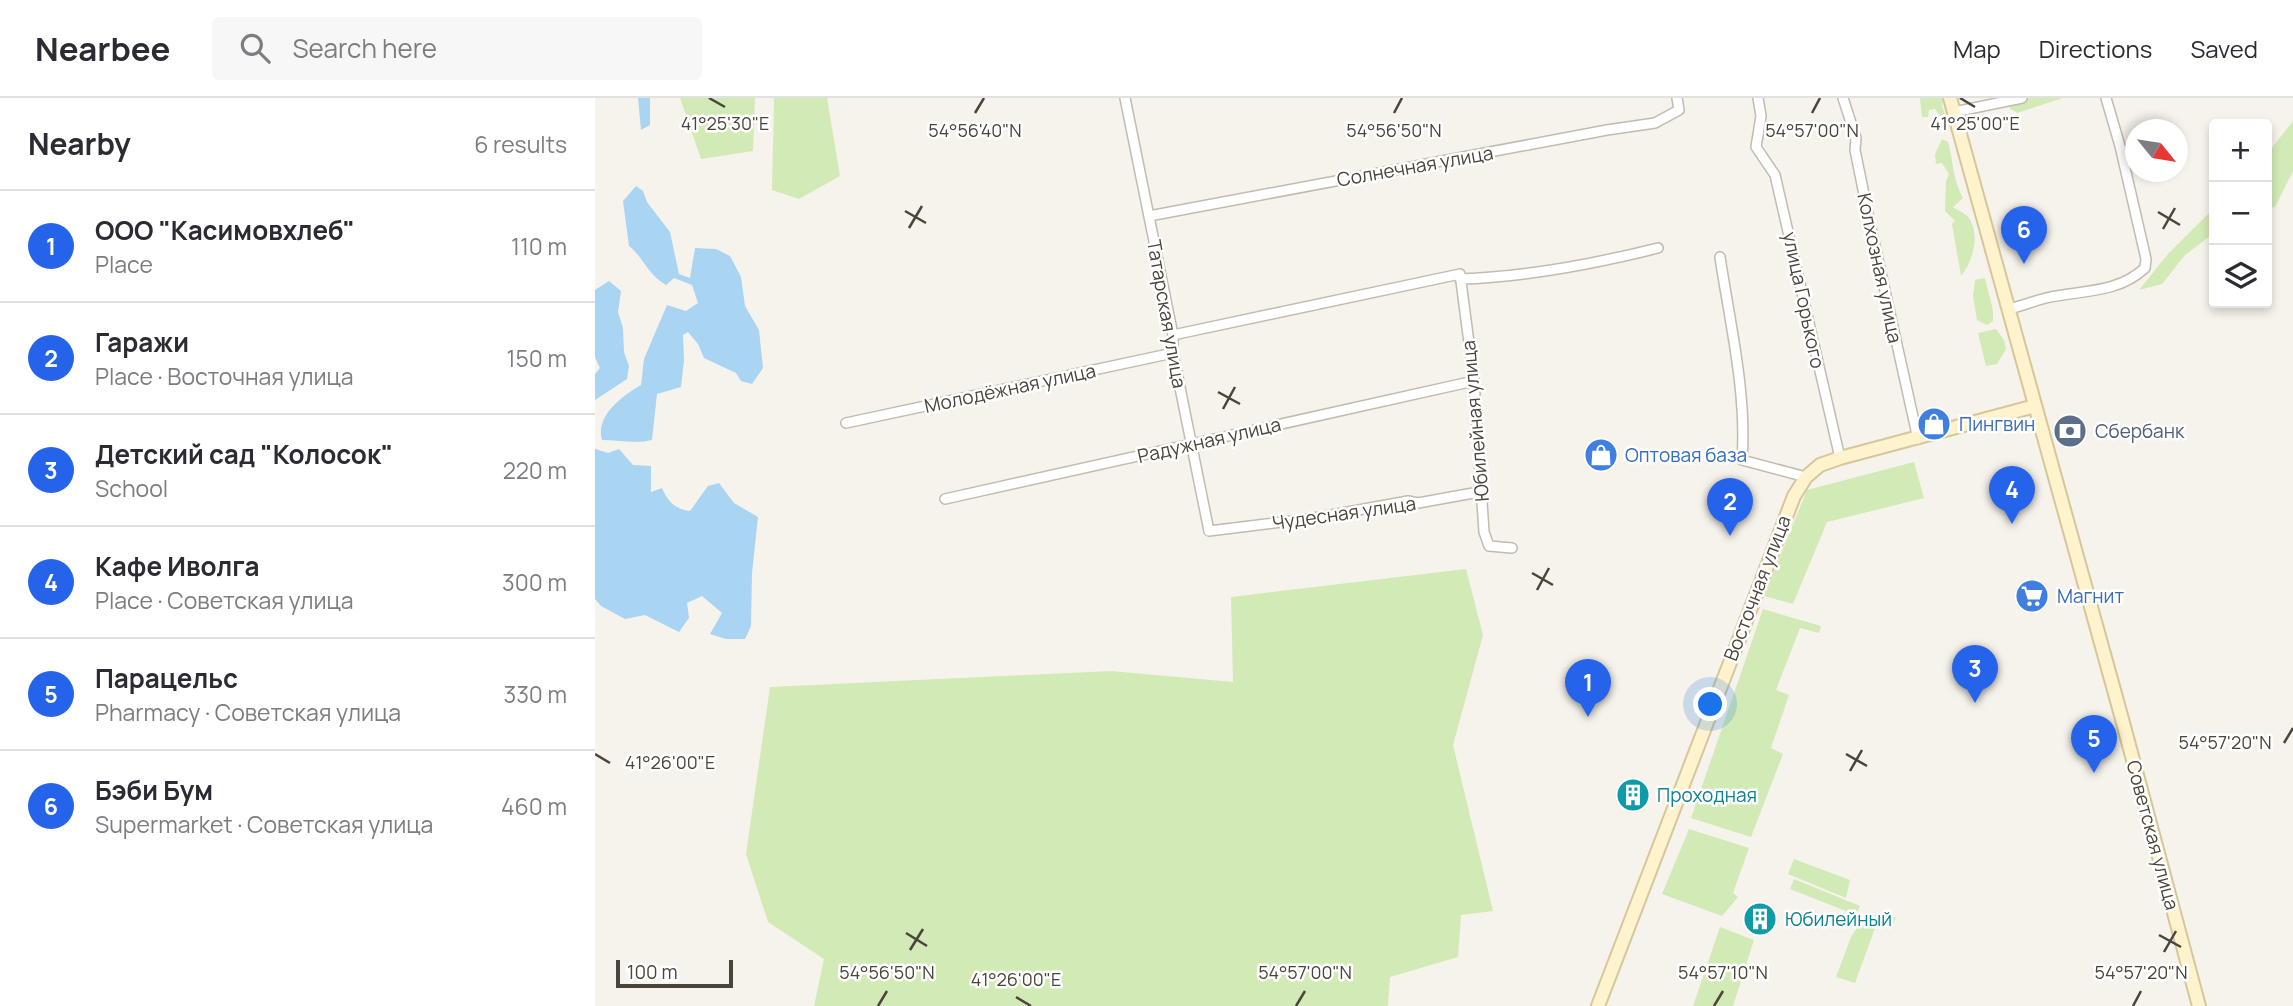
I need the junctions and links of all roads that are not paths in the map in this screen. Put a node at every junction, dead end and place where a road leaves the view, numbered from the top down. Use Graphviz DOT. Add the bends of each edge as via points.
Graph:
graph roads {
  1 [pos="1125,98"];
  2 [pos="1677,98"];
  3 [pos="1758,98"];
  4 [pos="1843,98"];
  5 [pos="1950,98"];
  6 [pos="2022,98"];
  7 [pos="2106,98"];
  8 [pos="1954,112"];
  9 [pos="1149,216"];
  10 [pos="1658,248"];
  11 [pos="1720,257"];
  12 [pos="1460,276"];
  13 [pos="2009,309"];
  14 [pos="1173,335"];
  15 [pos="1173,353"];
  16 [pos="1474,381"];
  17 [pos="2035,406"];
  18 [pos="846,423"];
  19 [pos="1918,439"];
  20 [pos="1190,444"];
  21 [pos="1840,458"];
  22 [pos="1806,477"];
  23 [pos="1479,492"];
  24 [pos="945,499"];
  25 [pos="1209,531"];
  26 [pos="1512,548"];
  27 [pos="1598,1006"];
  28 [pos="2199,1006"];
  1 -- 9 [label="street, Татарская улица"];
  2 -- 9 [label="street, Солнечная улица" via="1679,110 1655,123"];
  3 -- 21 [label="street, улица Горького" via="1761,116 1756,147 1775,175"];
  4 -- 19 [label="street, Колхозная улица" via="1856,138 1869,219"];
  5 -- 8 [label="main road, Советская улица"];
  6 -- 8 [label="street"];
  7 -- 13 [label="street" via="2145,268 2115,287"];
  8 -- 13 [label="main road, Советская улица"];
  9 -- 14 [label="street, Татарская улица"];
  10 -- 12 [label="street" via="1499,277"];
  11 -- 22 [label="street" via="1740,391 1742,460"];
  12 -- 14 [label="street"];
  12 -- 16 [label="street, Юбилейная улица"];
  13 -- 17 [label="main road, Советская улица"];
  14 -- 15 [label="street, Татарская улица"];
  15 -- 18 [label="street, Молодёжная улица"];
  15 -- 20 [label="street, Татарская улица"];
  16 -- 20 [label="street, Радужная улица"];
  16 -- 23 [label="street, Юбилейная улица"];
  17 -- 19 [label="main road"];
  17 -- 28 [label="main road, Советская улица"];
  19 -- 21 [label="main road"];
  20 -- 24 [label="street, Радужная улица"];
  20 -- 25 [label="street, Татарская улица"];
  21 -- 22 [label="main road" via="1820,465"];
  22 -- 27 [label="main road, Восточная улица" via="1752,599"];
  23 -- 25 [label="street, Чудесная улица"];
  23 -- 26 [label="street, Юбилейная улица" via="1489,546"];
}
